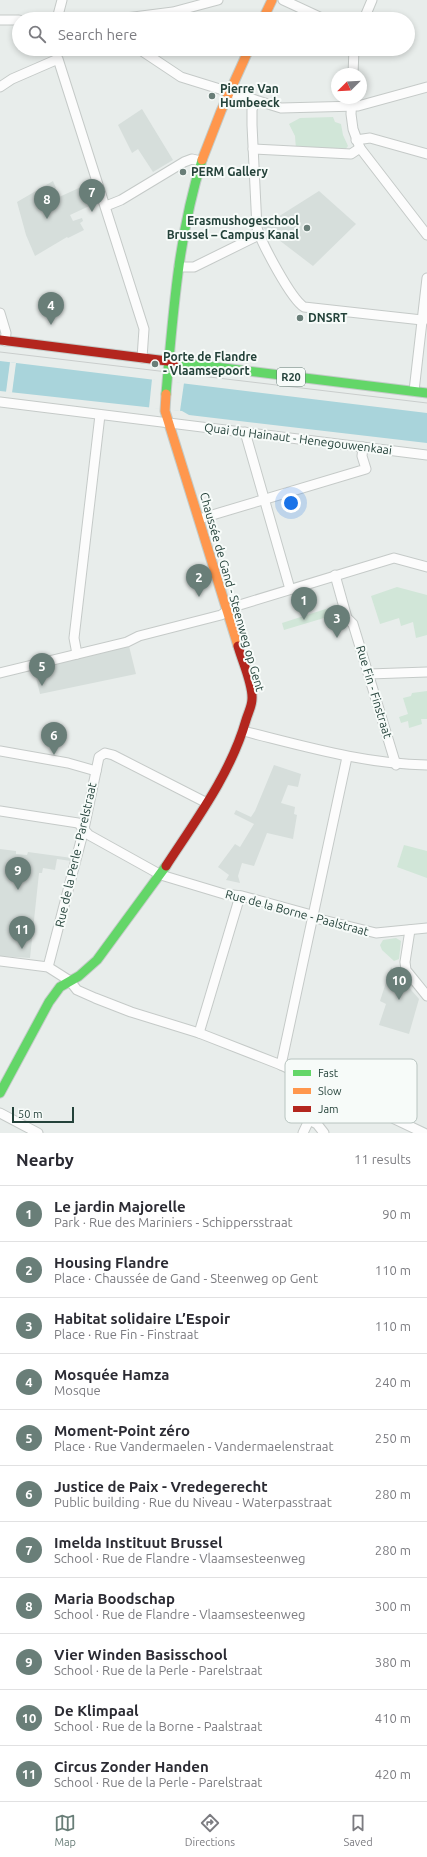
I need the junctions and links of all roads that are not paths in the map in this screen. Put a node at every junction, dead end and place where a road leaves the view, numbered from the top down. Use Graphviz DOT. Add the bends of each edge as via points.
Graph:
graph roads {
  1 [pos="62,0"];
  2 [pos="218,0"];
  3 [pos="272,0"];
  4 [pos="283,0"];
  5 [pos="372,0"];
  6 [pos="59,12"];
  7 [pos="173,12"];
  8 [pos="266,12"];
  9 [pos="309,12"];
  10 [pos="367,12"];
  11 [pos="0,20"];
  12 [pos="12,20"];
  13 [pos="150,56"];
  14 [pos="246,56"];
  15 [pos="354,56"];
  16 [pos="353,68"];
  17 [pos="0,87"];
  18 [pos="427,87"];
  19 [pos="229,92"];
  20 [pos="255,100"];
  21 [pos="331,104"];
  22 [pos="352,104"];
  23 [pos="355,104"];
  24 [pos="365,104"];
  25 [pos="367,104"];
  26 [pos="358,144"];
  27 [pos="253,149"];
  28 [pos="427,154"];
  29 [pos="201,161"];
  30 [pos="106,206"];
  31 [pos="259,235"];
  32 [pos="427,235"];
  33 [pos="179,267"];
  34 [pos="427,278"];
  35 [pos="0,312"];
  36 [pos="424,320"];
  37 [pos="3,340"];
  38 [pos="142,358"];
  39 [pos="168,362"];
  40 [pos="414,392"];
  41 [pos="427,393"];
  42 [pos="0,402"];
  43 [pos="100,415"];
  44 [pos="169,423"];
  45 [pos="244,432"];
  46 [pos="363,447"];
  47 [pos="427,455"];
  48 [pos="264,499"];
  49 [pos="199,519"];
  50 [pos="427,567"];
  51 [pos="335,576"];
  52 [pos="290,589"];
  53 [pos="228,611"];
  54 [pos="77,654"];
  55 [pos="427,672"];
  56 [pos="0,673"];
  57 [pos="369,674"];
  58 [pos="243,731"];
  59 [pos="0,751"];
  60 [pos="347,756"];
  61 [pos="396,765"];
  62 [pos="427,765"];
  63 [pos="96,771"];
  64 [pos="207,803"];
  65 [pos="0,811"];
  66 [pos="84,830"];
  67 [pos="161,875"];
  68 [pos="240,896"];
  69 [pos="314,917"];
  70 [pos="427,928"];
  71 [pos="410,930"];
  72 [pos="0,961"];
  73 [pos="48,967"];
  74 [pos="70,981"];
  75 [pos="427,996"];
  76 [pos="199,1033"];
  77 [pos="281,1065"];
  78 [pos="285,1067"];
  79 [pos="0,1093"];
  80 [pos="0,1113"];
  81 [pos="308,1123"];
  82 [pos="315,1123"];
  83 [pos="403,1123"];
  84 [pos="38,1133"];
  85 [pos="303,1133"];
  86 [pos="324,1133"];
  87 [pos="424,1133"];
  1 -- 6 [label="street"];
  2 -- 7 [label="street"];
  3 -- 8 [label="street"];
  4 -- 9 [label="street"];
  5 -- 10 [label="street"];
  11 -- 12 [label="street"];
  13 -- 19 [label="street" via="181,77"];
  14 -- 19 [label="street"];
  15 -- 16 [label="street"];
  17 -- 30 [label="street" via="58,59"];
  18 -- 25 [label="street"];
  19 -- 20 [label="street"];
  19 -- 29 [label="street"];
  20 -- 21 [label="street" via="282,108"];
  20 -- 27 [label="street" via="252,110"];
  22 -- 26 [label="street" via="351,114"];
  23 -- 24 [label="street"];
  26 -- 27 [label="street" via="351,154"];
  26 -- 28 [label="street" via="370,138"];
  26 -- 32 [label="street"];
  27 -- 31 [label="street" via="256,228"];
  29 -- 30 [label="street" via="192,159 184,162 121,200"];
  29 -- 33 [label="street" via="186,219"];
  30 -- 38 [label="street" via="144,329"];
  31 -- 33 [label="street" via="194,267"];
  31 -- 36 [label="street" via="295,300 304,307"];
  33 -- 39 [label="street"];
  34 -- 36 [label="street"];
  35 -- 37 [label="street" via="6,333"];
  36 -- 40 [label="street"];
  37 -- 38 [label="street, R20"];
  38 -- 39 [label="street, R20"];
  39 -- 40 [label="street, R20"];
  39 -- 44 [label="street, Chaussée de Gand - Steenweg op Gent" via="165,410"];
  40 -- 41 [label="street, R20"];
  42 -- 43 [label="street, Quai du Hainaut - Henegouwenkaai"];
  43 -- 44 [label="street, Quai du Hainaut - Henegouwenkaai"];
  43 -- 54 [label="street" via="74,638"];
  44 -- 45 [label="street, Quai du Hainaut - Henegouwenkaai"];
  44 -- 49 [label="street, Chaussée de Gand - Steenweg op Gent"];
  45 -- 46 [label="street, Quai du Hainaut - Henegouwenkaai"];
  45 -- 48 [label="street"];
  46 -- 47 [label="street, Quai du Hainaut - Henegouwenkaai"];
  46 -- 48 [label="street" via="362,456 366,469"];
  48 -- 49 [label="street"];
  48 -- 52 [label="street"];
  49 -- 53 [label="street, Chaussée de Gand - Steenweg op Gent"];
  50 -- 51 [label="street" via="394,558"];
  51 -- 52 [label="street"];
  51 -- 57 [label="street, Rue Fin - Finstraat" via="347,618 353,624"];
  52 -- 53 [label="street"];
  53 -- 54 [label="street"];
  53 -- 58 [label="street, Chaussée de Gand - Steenweg op Gent" via="252,699"];
  54 -- 56 [label="street"];
  55 -- 57 [label="street"];
  57 -- 61 [label="street, Rue Fin - Finstraat"];
  58 -- 60 [label="street"];
  58 -- 64 [label="street, Chaussée de Gand - Steenweg op Gent" via="229,764"];
  59 -- 63 [label="street" via="68,763"];
  60 -- 61 [label="street"];
  60 -- 69 [label="street"];
  61 -- 62 [label="street"];
  63 -- 64 [label="street, Rue de la Perle - Parelstraat" via="99,757 105,753"];
  63 -- 66 [label="street, Rue de la Perle - Parelstraat"];
  64 -- 67 [label="street, Chaussée de Gand - Steenweg op Gent"];
  65 -- 66 [label="street, Rue de la Borne - Paalstraat" via="78,823"];
  66 -- 67 [label="street, Rue de la Borne - Paalstraat"];
  66 -- 73 [label="street, Rue de la Perle - Parelstraat"];
  67 -- 68 [label="street, Rue de la Borne - Paalstraat" via="224,894"];
  67 -- 74 [label="street, Chaussée de Gand - Steenweg op Gent" via="97,960"];
  68 -- 69 [label="street, Rue de la Borne - Paalstraat"];
  68 -- 76 [label="street"];
  69 -- 71 [label="street, Rue de la Borne - Paalstraat" via="376,933"];
  69 -- 77 [label="street"];
  70 -- 71 [label="street, Rue de la Borne - Paalstraat"];
  71 -- 75 [label="street" via="406,970"];
  72 -- 73 [label="street"];
  73 -- 74 [label="street"];
  74 -- 76 [label="street" via="77,990 95,998"];
  74 -- 79 [label="street, Chaussée de Gand - Steenweg op Gent" via="60,987 49,1002"];
  76 -- 77 [label="street"];
  77 -- 78 [label="street"];
  80 -- 84 [label="street"];
  81 -- 85 [label="street"];
  82 -- 86 [label="street"];
  83 -- 87 [label="street"];
}
